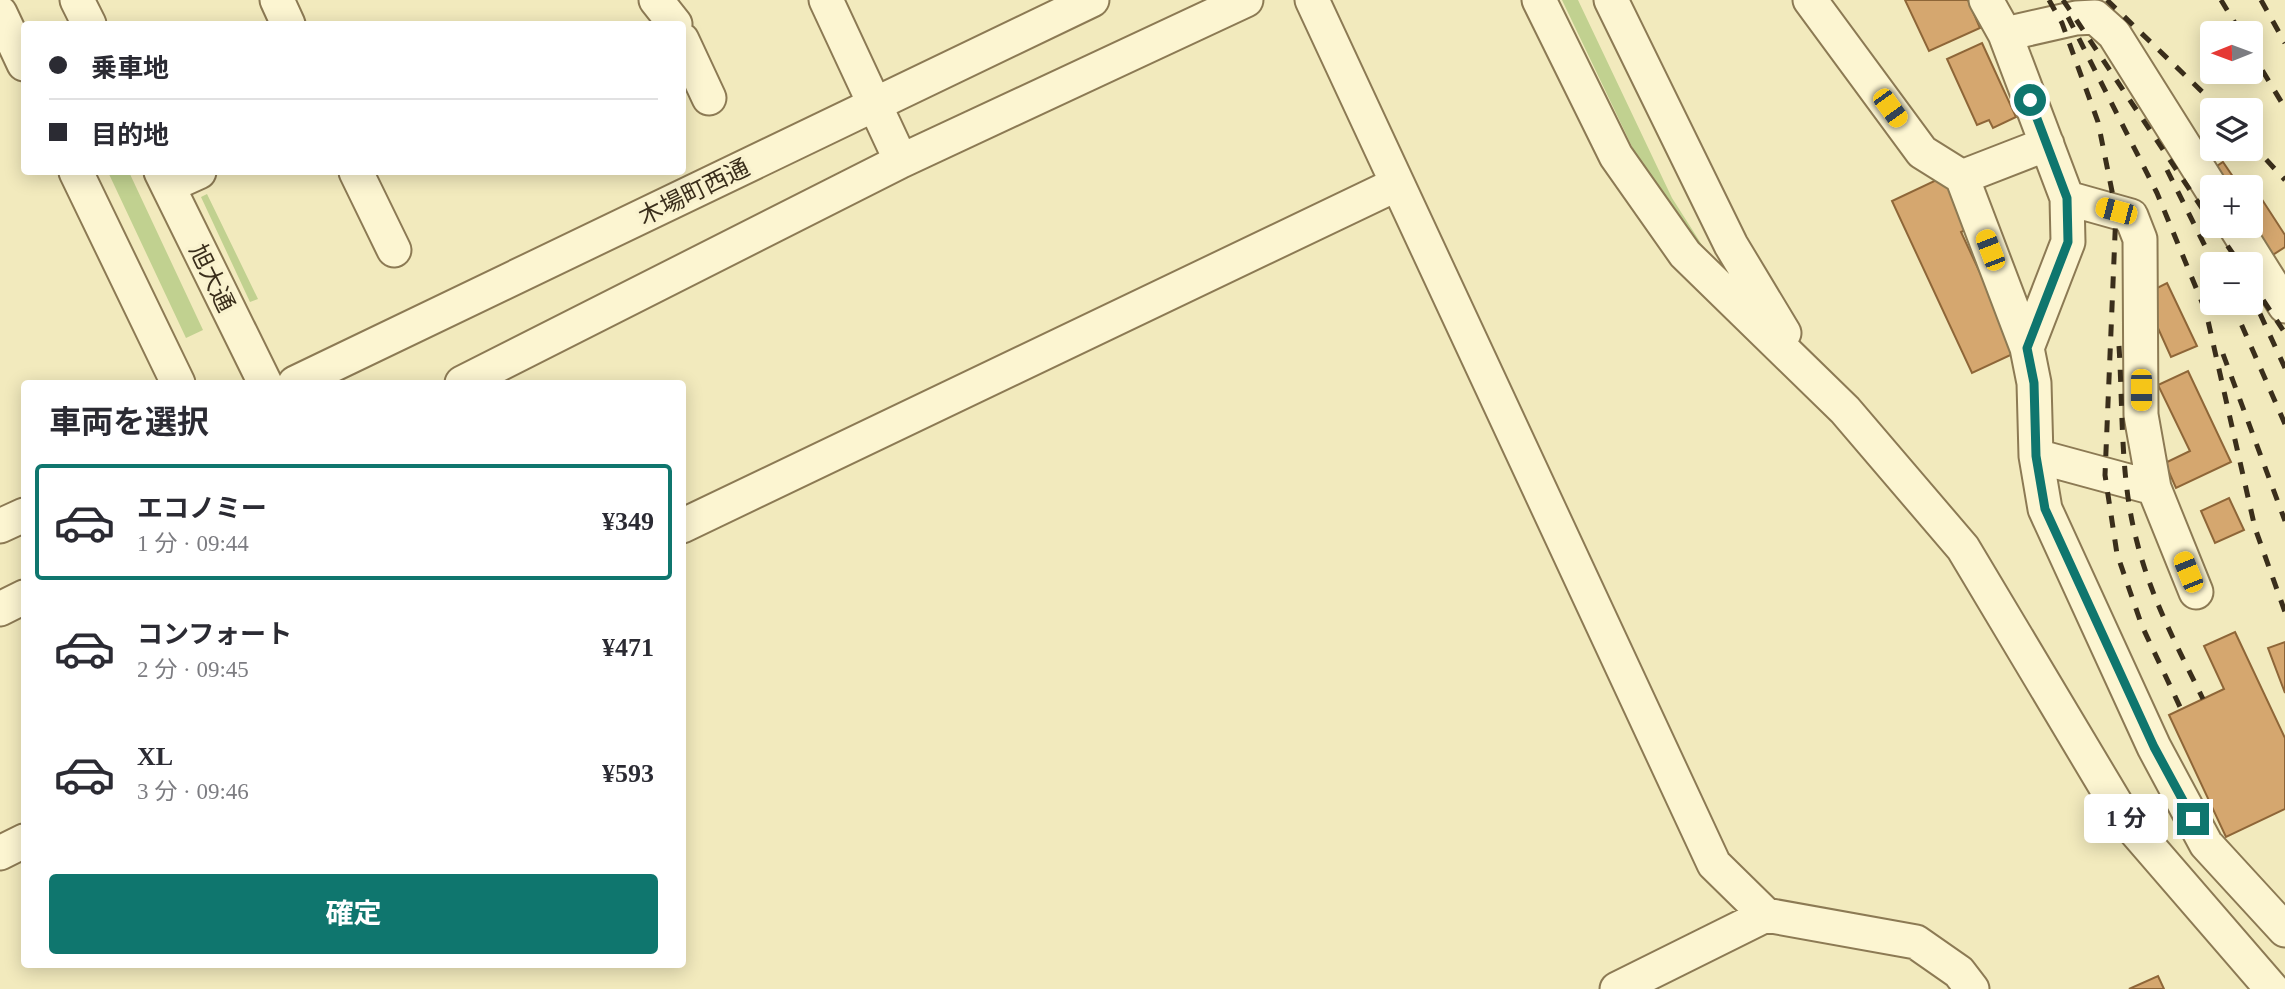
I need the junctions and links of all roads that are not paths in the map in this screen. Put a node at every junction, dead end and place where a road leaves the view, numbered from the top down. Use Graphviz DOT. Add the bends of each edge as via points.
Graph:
graph roads {
  1 [pos="78,0"];
  2 [pos="277,0"];
  3 [pos="656,0"];
  4 [pos="826,0"];
  5 [pos="1092,0"];
  6 [pos="1247,0"];
  7 [pos="1312,0"];
  8 [pos="1539,0"];
  9 [pos="1611,0"];
  10 [pos="1810,0"];
  11 [pos="1986,0"];
  12 [pos="0,13"];
  13 [pos="88,21"];
  14 [pos="287,21"];
  15 [pos="674,21"];
  16 [pos="2005,34"];
  17 [pos="686,49"];
  18 [pos="21,58"];
  19 [pos="709,98"];
  20 [pos="875,105"];
  21 [pos="2047,144"];
  22 [pos="901,161"];
  23 [pos="77,175"];
  24 [pos="184,175"];
  25 [pos="357,175"];
  26 [pos="2203,175"];
  27 [pos="1962,177"];
  28 [pos="164,179"];
  29 [pos="1397,184"];
  30 [pos="2067,198"];
  31 [pos="2242,238"];
  32 [pos="394,250"];
  33 [pos="2285,306"];
  34 [pos="2027,348"];
  35 [pos="1806,371"];
  36 [pos="177,380"];
  37 [pos="264,380"];
  38 [pos="301,380"];
  39 [pos="468,380"];
  40 [pos="2036,456"];
  41 [pos="2154,488"];
  42 [pos="21,516"];
  43 [pos="686,524"];
  44 [pos="0,526"];
  45 [pos="2196,592"];
  46 [pos="21,598"];
  47 [pos="0,609"];
  48 [pos="21,842"];
  49 [pos="0,853"];
  50 [pos="1766,915"];
  51 [pos="2285,930"];
  52 [pos="1616,989"];
  53 [pos="1972,989"];
  54 [pos="2272,989"];
  1 -- 13 [label="street"];
  2 -- 14 [label="street"];
  3 -- 15 [label="street"];
  4 -- 20 [label="street"];
  5 -- 20 [label="street, 木場町西通"];
  6 -- 22 [label="street"];
  7 -- 29 [label="street"];
  8 -- 35 [label="street" via="1616,156 1685,254"];
  9 -- 35 [label="street" via="1731,244"];
  10 -- 27 [label="street" via="1922,152"];
  11 -- 16 [label="street"];
  12 -- 18 [label="street"];
  16 -- 21 [label="street"];
  16 -- 26 [label="street" via="2095,17 2114,34"];
  17 -- 19 [label="street"];
  20 -- 22 [label="street"];
  20 -- 38 [label="street, 木場町西通"];
  21 -- 27 [label="street"];
  21 -- 30 [label="street"];
  22 -- 39 [label="street"];
  23 -- 36 [label="street"];
  24 -- 28 [label="street"];
  25 -- 32 [label="street"];
  27 -- 34 [label="street"];
  28 -- 37 [label="street, 旭大通"];
  29 -- 43 [label="street"];
  29 -- 50 [label="street" via="1714,864"];
  30 -- 34 [label="street" via="2068,242"];
  30 -- 41 [label="street" via="2130,216 2140,239 2141,415"];
  31 -- 33 [label="street"];
  34 -- 40 [label="street" via="2034,383"];
  35 -- 54 [label="street" via="1963,548 2125,819"];
  40 -- 41 [label="street"];
  40 -- 51 [label="street" via="2045,509 2154,747 2206,844"];
  41 -- 45 [label="street"];
  42 -- 44 [label="street"];
  46 -- 47 [label="street"];
  48 -- 49 [label="street"];
  50 -- 52 [label="street"];
  50 -- 53 [label="street" via="1916,942 1959,972"];
}
